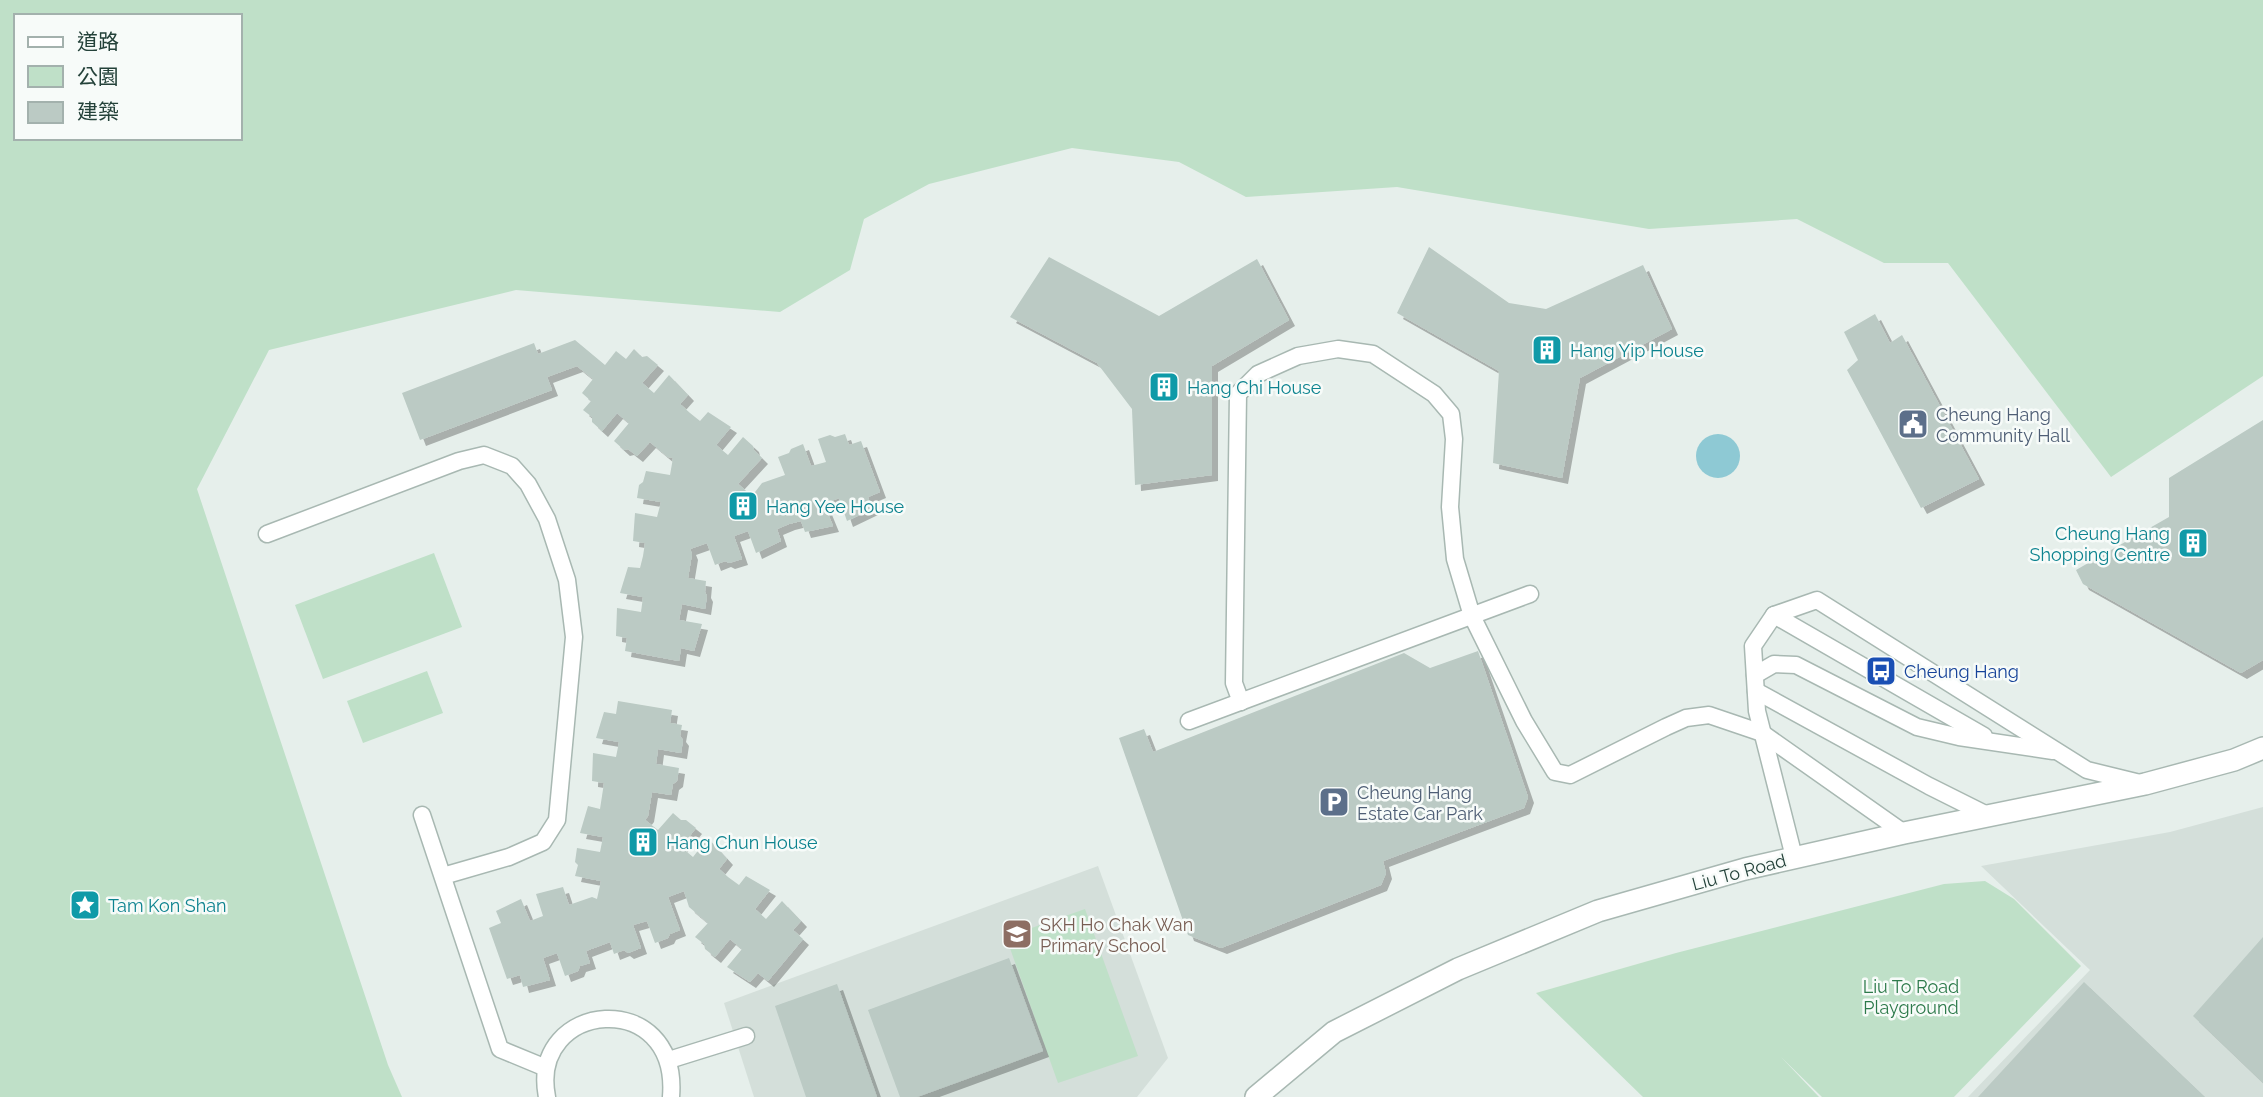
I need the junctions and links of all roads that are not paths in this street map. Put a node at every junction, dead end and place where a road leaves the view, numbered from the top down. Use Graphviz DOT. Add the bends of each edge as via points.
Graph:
graph roads {
  1 [pos="267,534"];
  2 [pos="1530,594"];
  3 [pos="1774,615"];
  4 [pos="1472,616"];
  5 [pos="1756,683"];
  6 [pos="1241,702"];
  7 [pos="1189,721"];
  8 [pos="1762,733"];
  9 [pos="1997,743"];
  10 [pos="2263,748"];
  11 [pos="2059,752"];
  12 [pos="2145,784"];
  13 [pos="422,815"];
  14 [pos="1989,816"];
  15 [pos="1904,833"];
  16 [pos="1794,858"];
  17 [pos="443,876"];
  18 [pos="746,1037"];
  19 [pos="669,1060"];
  20 [pos="546,1068"];
  21 [pos="547,1097"];
  22 [pos="671,1097"];
  23 [pos="1256,1097"];
  1 -- 17 [label="lane" via="484,455 512,466 547,519 567,580 574,637 557,820 543,842 509,858"];
  2 -- 4 [label="lane"];
  3 -- 5 [label="lane" via="1753,646"];
  3 -- 9 [label="lane"];
  3 -- 11 [label="lane" via="1817,600"];
  4 -- 6 [label="lane"];
  4 -- 6 [label="lane" via="1455,559 1450,508 1451,414 1434,394 1373,354 1338,349 1298,356 1258,374 1238,394 1234,683"];
  4 -- 8 [label="lane" via="1555,772 1570,775 1686,718 1709,715"];
  5 -- 8 [label="lane"];
  5 -- 9 [label="lane" via="1774,664 1796,665 1916,727"];
  5 -- 14 [label="lane" via="1929,786"];
  6 -- 7 [label="lane"];
  8 -- 15 [label="lane"];
  8 -- 16 [label="lane"];
  9 -- 11 [label="lane"];
  10 -- 12 [label="street, Liu To Road"];
  11 -- 12 [label="lane" via="2087,770"];
  12 -- 14 [label="street, Liu To Road"];
  13 -- 17 [label="lane"];
  14 -- 15 [label="street, Liu To Road"];
  15 -- 16 [label="street, Liu To Road"];
  16 -- 23 [label="street, Liu To Road" via="1598,911 1458,969 1334,1032"];
  17 -- 20 [label="lane" via="500,1049"];
  18 -- 19 [label="lane"];
  19 -- 20 [label="lane" via="644,1028 604,1018 566,1033"];
  19 -- 22 [label="lane"];
  20 -- 21 [label="lane"];
}
